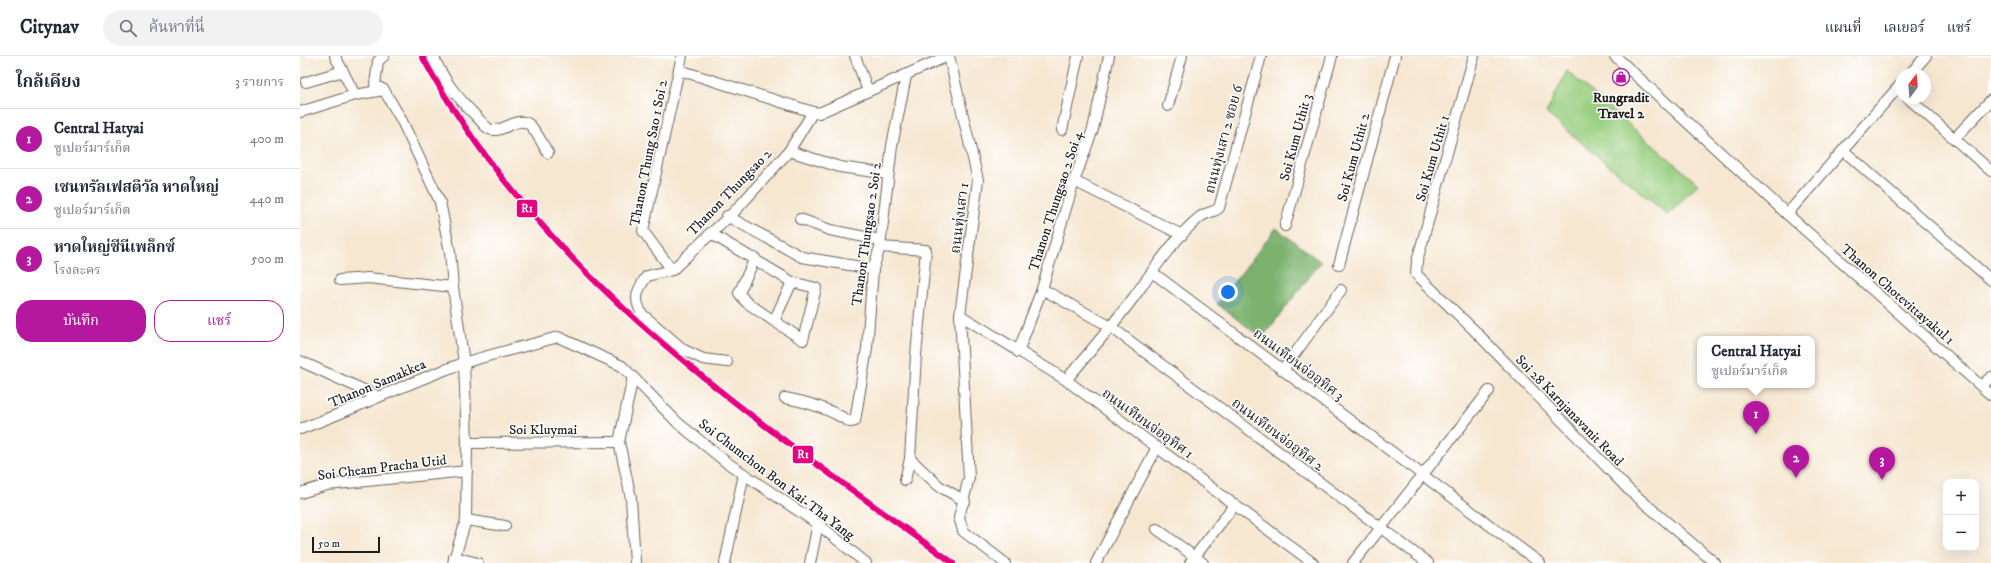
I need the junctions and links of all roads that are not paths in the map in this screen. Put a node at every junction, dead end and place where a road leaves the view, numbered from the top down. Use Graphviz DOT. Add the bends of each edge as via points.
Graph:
graph roads {
  1 [pos="335,56"];
  2 [pos="433,56"];
  3 [pos="682,56"];
  4 [pos="855,56"];
  5 [pos="948,56"];
  6 [pos="1078,56"];
  7 [pos="1110,56"];
  8 [pos="1182,56"];
  9 [pos="1260,56"];
  10 [pos="1332,56"];
  11 [pos="1395,56"];
  12 [pos="1474,56"];
  13 [pos="1615,56"];
  14 [pos="1926,56"];
  15 [pos="382,58"];
  16 [pos="1915,68"];
  17 [pos="679,70"];
  18 [pos="343,71"];
  19 [pos="906,76"];
  20 [pos="306,82"];
  21 [pos="384,90"];
  22 [pos="868,91"];
  23 [pos="1895,94"];
  24 [pos="355,95"];
  25 [pos="1991,100"];
  26 [pos="1915,104"];
  27 [pos="1168,106"];
  28 [pos="300,112"];
  29 [pos="813,112"];
  30 [pos="1062,130"];
  31 [pos="1955,138"];
  32 [pos="789,151"];
  33 [pos="1844,151"];
  34 [pos="548,153"];
  35 [pos="1991,171"];
  36 [pos="888,174"];
  37 [pos="1074,181"];
  38 [pos="1786,214"];
  39 [pos="727,216"];
  40 [pos="800,219"];
  41 [pos="1285,226"];
  42 [pos="710,233"];
  43 [pos="1182,235"];
  44 [pos="880,244"];
  45 [pos="755,258"];
  46 [pos="1339,265"];
  47 [pos="1417,267"];
  48 [pos="873,269"];
  49 [pos="672,270"];
  50 [pos="1152,272"];
  51 [pos="340,280"];
  52 [pos="1991,280"];
  53 [pos="792,282"];
  54 [pos="453,287"];
  55 [pos="1042,289"];
  56 [pos="1341,290"];
  57 [pos="960,315"];
  58 [pos="774,321"];
  59 [pos="1111,327"];
  60 [pos="1018,352"];
  61 [pos="300,361"];
  62 [pos="727,362"];
  63 [pos="464,363"];
  64 [pos="1283,370"];
  65 [pos="633,377"];
  66 [pos="1991,377"];
  67 [pos="1066,380"];
  68 [pos="1982,386"];
  69 [pos="1488,391"];
  70 [pos="1991,395"];
  71 [pos="377,396"];
  72 [pos="785,398"];
  73 [pos="300,429"];
  74 [pos="620,442"];
  75 [pos="467,443"];
  76 [pos="1157,448"];
  77 [pos="910,459"];
  78 [pos="467,471"];
  79 [pos="744,474"];
  80 [pos="1422,474"];
  81 [pos="905,480"];
  82 [pos="300,493"];
  83 [pos="965,501"];
  84 [pos="1235,504"];
  85 [pos="466,520"];
  86 [pos="818,524"];
  87 [pos="505,526"];
  88 [pos="1380,527"];
  89 [pos="1157,529"];
  90 [pos="454,560"];
  91 [pos="1196,561"];
  92 [pos="1711,562"];
  93 [pos="478,563"];
  94 [pos="635,563"];
  95 [pos="725,563"];
  96 [pos="810,563"];
  97 [pos="866,563"];
  98 [pos="1005,563"];
  99 [pos="1096,563"];
  100 [pos="1313,563"];
  101 [pos="1353,563"];
  102 [pos="1428,563"];
  103 [pos="1540,563"];
  1 -- 18 [label="street"];
  2 -- 34 [label="street" via="459,100 488,128 499,129 524,122 530,125"];
  3 -- 17 [label="street, Thanon Thung Sao 1 Soi 2"];
  4 -- 22 [label="street"];
  5 -- 19 [label="street"];
  5 -- 57 [label="street, ถนนทุ่งเสา 1" via="978,180"];
  6 -- 30 [label="street"];
  7 -- 37 [label="street, Thanon Thungsao 2 Soi 4" via="1093,129"];
  8 -- 27 [label="street"];
  9 -- 43 [label="street, ถนนทุ่งเสา 2 ซอย 6" via="1218,208 1199,217"];
  10 -- 41 [label="street, Soi Kum Uthit 3"];
  11 -- 46 [label="street, Soi Kum Uthit 2"];
  12 -- 47 [label="street, Soi Kum Uthit 1"];
  13 -- 38 [label="street, Thanon Chotevittayakul 1"];
  14 -- 16 [label="street"];
  15 -- 21 [label="street" via="375,84"];
  17 -- 29 [label="street"];
  17 -- 49 [label="street, Thanon Thung Sao 1 Soi 2" via="643,231"];
  18 -- 20 [label="street"];
  18 -- 24 [label="street"];
  19 -- 22 [label="street"];
  19 -- 36 [label="street, Thanon Thungsao 2 Soi 2"];
  21 -- 24 [label="street"];
  21 -- 54 [label="street" via="402,121 440,202 450,252"];
  22 -- 29 [label="street" via="819,113"];
  23 -- 33 [label="street"];
  24 -- 28 [label="street"];
  25 -- 31 [label="street"];
  26 -- 31 [label="street"];
  29 -- 32 [label="street, Thanon Thungsao 2"];
  31 -- 35 [label="street"];
  32 -- 36 [label="street" via="840,167"];
  32 -- 39 [label="street, Thanon Thungsao 2" via="736,210"];
  33 -- 38 [label="street"];
  33 -- 52 [label="street"];
  36 -- 44 [label="street, Thanon Thungsao 2 Soi 2"];
  37 -- 43 [label="street"];
  37 -- 55 [label="street, Thanon Thungsao 2 Soi 4"];
  38 -- 68 [label="street, Thanon Chotevittayakul 1"];
  39 -- 42 [label="street, Thanon Thungsao 2"];
  39 -- 48 [label="street" via="802,257"];
  40 -- 44 [label="street"];
  42 -- 45 [label="street"];
  42 -- 49 [label="street, Thanon Thungsao 2"];
  43 -- 50 [label="street, ถนนทุ่งเสา 2 ซอย 6"];
  44 -- 48 [label="street, Thanon Thungsao 2 Soi 2"];
  44 -- 77 [label="street" via="926,250"];
  45 -- 53 [label="street"];
  45 -- 58 [label="street" via="739,292 746,302"];
  47 -- 92 [label="street, Soi 28 Karnjanavanit Road" via="1418,277 1474,330 1628,489"];
  48 -- 72 [label="street, Thanon Thungsao 2 Soi 2" via="867,348 856,419 852,423 830,410"];
  49 -- 62 [label="street" via="647,276 637,293 636,300 642,314 684,350 703,359"];
  50 -- 59 [label="street"];
  50 -- 64 [label="street, ถนนเทียนจ่ออุทิศ 3"];
  51 -- 54 [label="street" via="368,278"];
  53 -- 58 [label="street"];
  53 -- 58 [label="street" via="816,288 804,340"];
  54 -- 63 [label="street"];
  55 -- 59 [label="street, ถนนเทียนจ่ออุทิศ 2"];
  55 -- 60 [label="street, Thanon Thungsao 2 Soi 4"];
  56 -- 64 [label="street"];
  57 -- 60 [label="street, ถนนเทียนจ่ออุทิศ 1"];
  57 -- 83 [label="street, ถนนทุ่งเสา 1" via="969,478"];
  59 -- 67 [label="street"];
  59 -- 88 [label="street, ถนนเทียนจ่ออุทิศ 2"];
  60 -- 67 [label="street, ถนนเทียนจ่ออุทิศ 1"];
  61 -- 71 [label="street"];
  63 -- 65 [label="street, Soi Chumchon Bon Kai-Tha Yang" via="558,337 622,366"];
  63 -- 71 [label="street, Thanon Samakkea"];
  63 -- 75 [label="street"];
  64 -- 80 [label="street, ถนนเทียนจ่ออุทิศ 3"];
  65 -- 74 [label="street"];
  65 -- 79 [label="street, Soi Chumchon Bon Kai-Tha Yang" via="678,422"];
  66 -- 68 [label="street"];
  67 -- 76 [label="street, ถนนเทียนจ่ออุทิศ 1"];
  68 -- 70 [label="street, Thanon Chotevittayakul 1"];
  69 -- 80 [label="street"];
  71 -- 73 [label="street, Thanon Samakkea" via="338,415"];
  74 -- 75 [label="street, Soi Kluymai"];
  74 -- 94 [label="street" via="631,498"];
  75 -- 78 [label="street"];
  76 -- 84 [label="street, ถนนเทียนจ่ออุทิศ 1"];
  76 -- 99 [label="street"];
  77 -- 81 [label="street"];
  77 -- 83 [label="street" via="940,486"];
  78 -- 82 [label="street, Soi Cheam Pracha Utid" via="327,485"];
  78 -- 85 [label="street"];
  79 -- 86 [label="street, Soi Chumchon Bon Kai-Tha Yang"];
  79 -- 95 [label="street"];
  80 -- 88 [label="street"];
  80 -- 103 [label="street, ถนนเทียนจ่ออุทิศ 3"];
  83 -- 98 [label="street, ถนนทุ่งเสา 1" via="959,517 963,531"];
  84 -- 91 [label="street"];
  84 -- 100 [label="street, ถนนเทียนจ่ออุทิศ 1"];
  85 -- 87 [label="street"];
  85 -- 90 [label="street"];
  86 -- 96 [label="street"];
  86 -- 97 [label="street, Soi Chumchon Bon Kai-Tha Yang"];
  88 -- 101 [label="street"];
  88 -- 102 [label="street, ถนนเทียนจ่ออุทิศ 2"];
  89 -- 91 [label="street"];
  90 -- 93 [label="street"];
}
